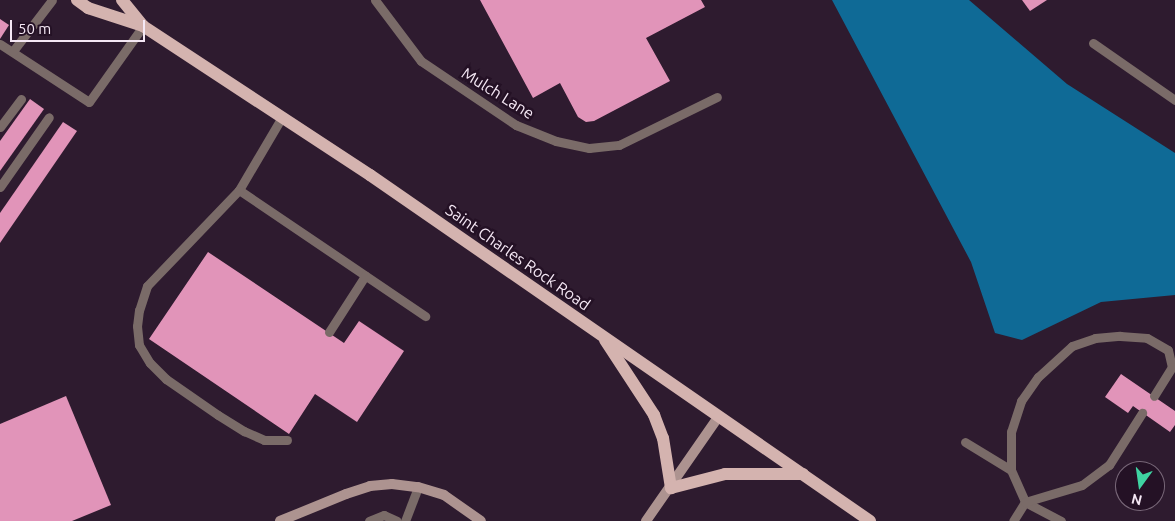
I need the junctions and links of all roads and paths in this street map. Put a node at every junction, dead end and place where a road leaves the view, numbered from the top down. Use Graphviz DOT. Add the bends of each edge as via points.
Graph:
graph roads {
  1 [pos="52,0"];
  2 [pos="77,0"];
  3 [pos="122,0"];
  4 [pos="375,0"];
  5 [pos="143,26"];
  6 [pos="1093,43"];
  7 [pos="0,44"];
  8 [pos="13,51"];
  9 [pos="717,97"];
  10 [pos="21,99"];
  11 [pos="1175,100"];
  12 [pos="49,117"];
  13 [pos="282,117"];
  14 [pos="0,127"];
  15 [pos="0,187"];
  16 [pos="239,190"];
  17 [pos="365,276"];
  18 [pos="425,316"];
  19 [pos="329,332"];
  20 [pos="601,334"];
  21 [pos="1154,396"];
  22 [pos="1142,413"];
  23 [pos="719,416"];
  24 [pos="287,440"];
  25 [pos="965,442"];
  26 [pos="1011,470"];
  27 [pos="803,474"];
  28 [pos="418,487"];
  29 [pos="671,488"];
  30 [pos="1025,502"];
  31 [pos="280,521"];
  32 [pos="369,521"];
  33 [pos="397,521"];
  34 [pos="405,521"];
  35 [pos="481,521"];
  36 [pos="646,521"];
  37 [pos="870,521"];
  38 [pos="1013,521"];
  39 [pos="1060,521"];
  1 -- 8 [label="lane"];
  2 -- 5 [label="main road, Saint Charles Rock Road" via="88,8"];
  3 -- 5 [label="main road, Saint Charles Rock Road"];
  4 -- 9 [label="lane, Mulch Lane" via="421,61 516,125 556,141 589,148 619,145"];
  5 -- 8 [label="lane" via="89,102"];
  5 -- 13 [label="main road, Saint Charles Rock Road"];
  6 -- 11 [label="lane"];
  7 -- 8 [label="lane"];
  10 -- 14 [label="lane"];
  12 -- 15 [label="lane"];
  13 -- 16 [label="lane"];
  13 -- 20 [label="main road, Saint Charles Rock Road"];
  16 -- 17 [label="lane"];
  16 -- 24 [label="lane" via="147,286 139,310 139,344 150,363 166,379 218,415 264,440"];
  17 -- 18 [label="lane"];
  17 -- 19 [label="lane"];
  20 -- 23 [label="main road, Saint Charles Rock Road"];
  20 -- 29 [label="main road" via="654,415 663,438"];
  21 -- 26 [label="lane" via="1172,367 1168,350 1147,338 1120,336 1095,338 1072,346 1038,377 1022,401 1011,432"];
  22 -- 30 [label="lane" via="1109,465 1082,485"];
  23 -- 27 [label="main road, Saint Charles Rock Road"];
  23 -- 29 [label="street"];
  25 -- 26 [label="lane"];
  26 -- 30 [label="lane"];
  27 -- 29 [label="main road" via="725,474"];
  27 -- 37 [label="main road, Saint Charles Rock Road"];
  28 -- 31 [label="street" via="370,486"];
  28 -- 34 [label="lane"];
  28 -- 35 [label="street" via="444,495"];
  29 -- 36 [label="street"];
  30 -- 38 [label="lane"];
  30 -- 39 [label="lane"];
  32 -- 33 [label="lane" via="384,515"];
}
